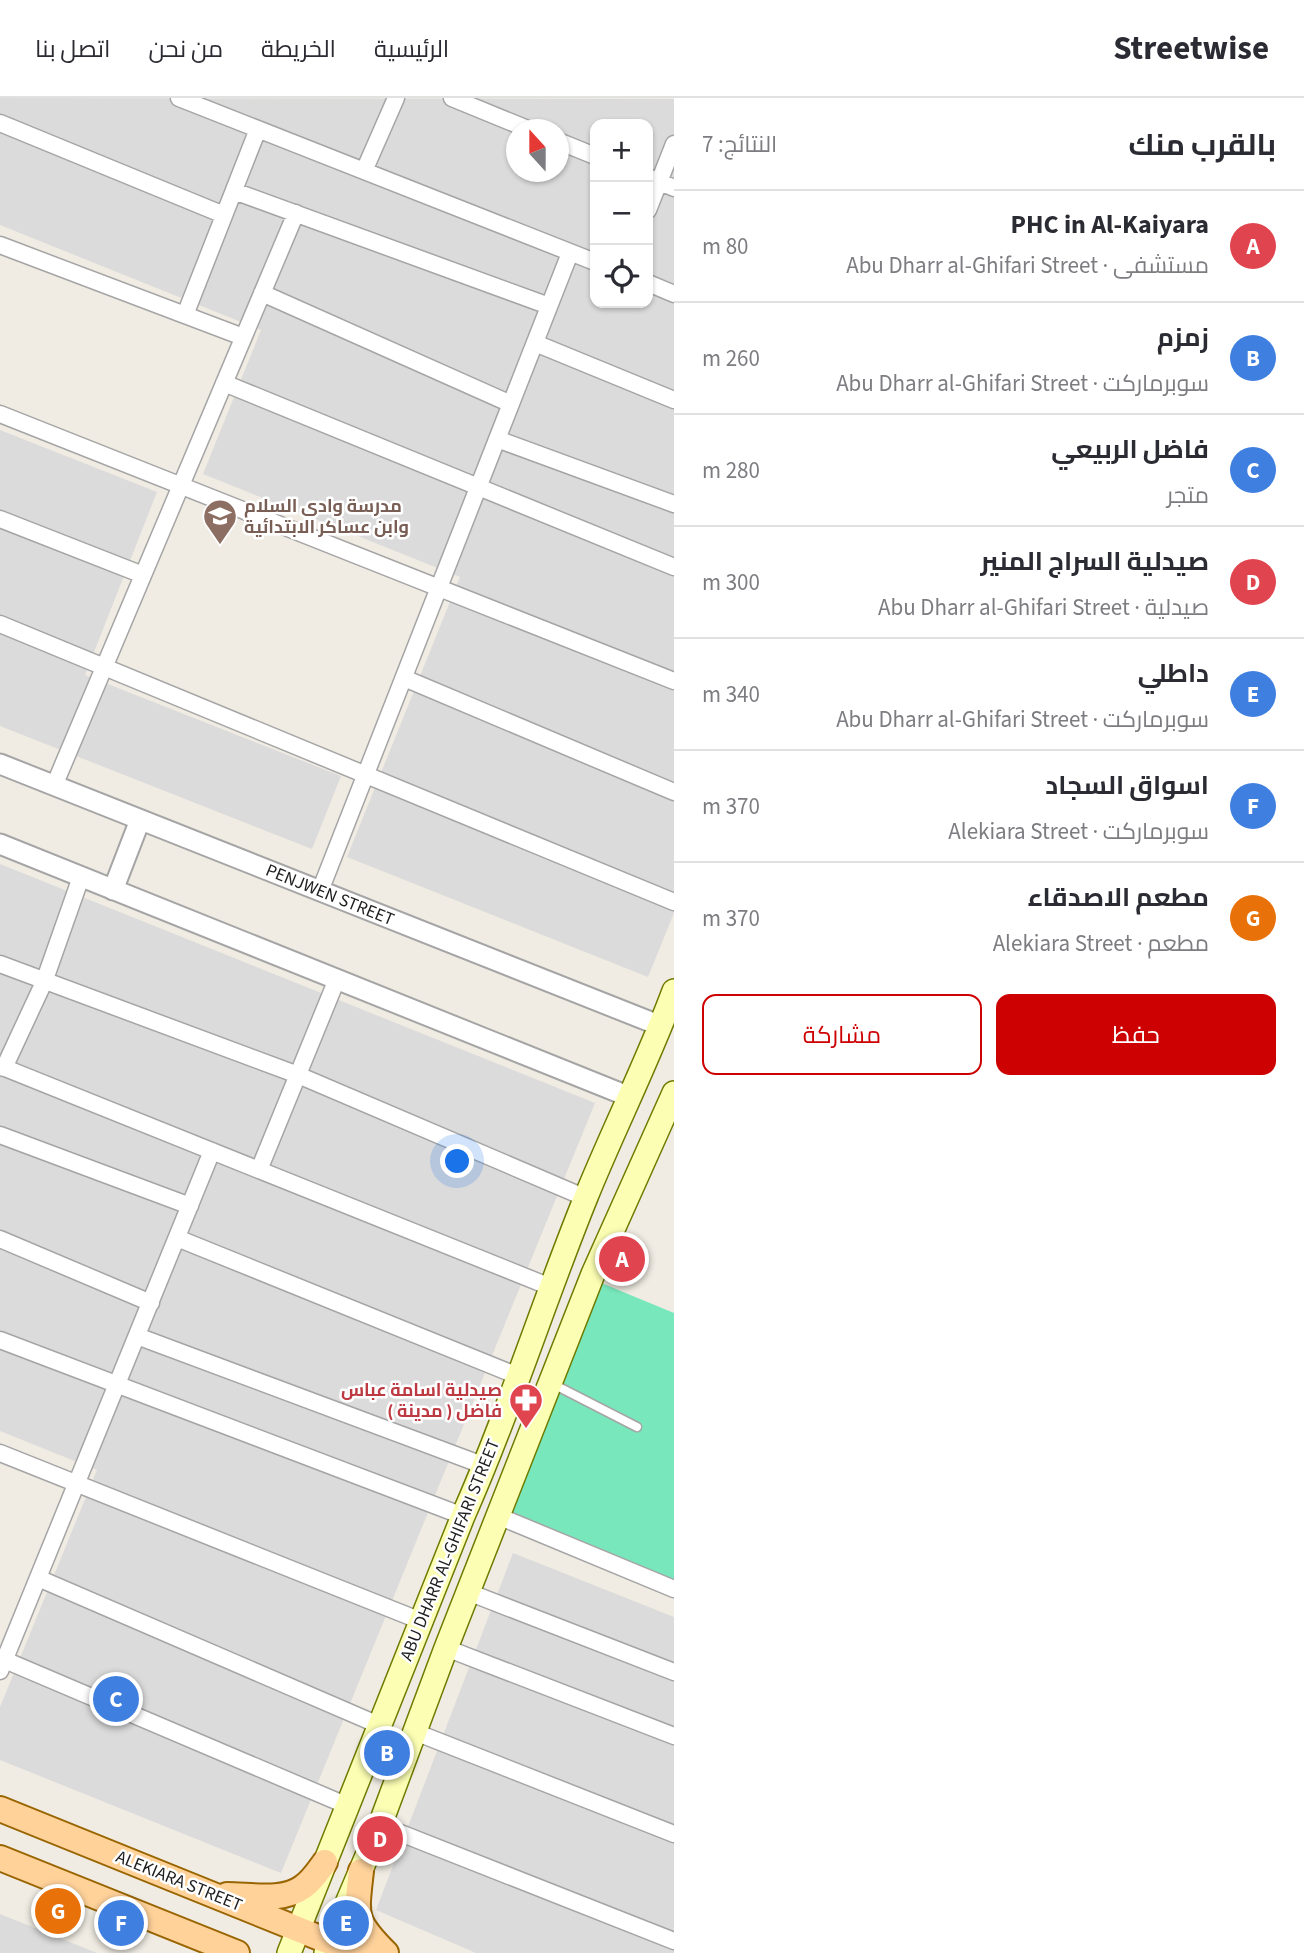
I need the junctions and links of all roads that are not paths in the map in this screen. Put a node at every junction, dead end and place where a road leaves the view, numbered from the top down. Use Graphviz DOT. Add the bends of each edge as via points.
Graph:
graph roads {
  1 [pos="179,98"];
  2 [pos="396,98"];
  3 [pos="452,98"];
  4 [pos="506,120"];
  5 [pos="0,123"];
  6 [pos="258,129"];
  7 [pos="674,144"];
  8 [pos="569,145"];
  9 [pos="590,154"];
  10 [pos="363,171"];
  11 [pos="660,182"];
  12 [pos="233,191"];
  13 [pos="653,198"];
  14 [pos="296,213"];
  15 [pos="224,215"];
  16 [pos="3,246"];
  17 [pos="570,253"];
  18 [pos="590,260"];
  19 [pos="0,264"];
  20 [pos="653,285"];
  21 [pos="262,293"];
  22 [pos="674,294"];
  23 [pos="549,306"];
  24 [pos="185,315"];
  25 [pos="243,337"];
  26 [pos="535,343"];
  27 [pos="224,383"];
  28 [pos="674,400"];
  29 [pos="511,404"];
  30 [pos="0,414"];
  31 [pos="497,439"];
  32 [pos="181,485"];
  33 [pos="479,487"];
  34 [pos="674,504"];
  35 [pos="0,519"];
  36 [pos="674,567"];
  37 [pos="142,575"];
  38 [pos="439,588"];
  39 [pos="0,624"];
  40 [pos="104,667"];
  41 [pos="404,678"];
  42 [pos="674,681"];
  43 [pos="0,764"];
  44 [pos="366,775"];
  45 [pos="54,786"];
  46 [pos="674,792"];
  47 [pos="140,820"];
  48 [pos="0,844"];
  49 [pos="81,877"];
  50 [pos="113,890"];
  51 [pos="320,891"];
  52 [pos="674,902"];
  53 [pos="0,964"];
  54 [pos="337,979"];
  55 [pos="44,982"];
  56 [pos="674,991"];
  57 [pos="661,1026"];
  58 [pos="2,1067"];
  59 [pos="298,1075"];
  60 [pos="629,1097"];
  61 [pos="671,1106"];
  62 [pos="0,1135"];
  63 [pos="212,1152"];
  64 [pos="259,1170"];
  65 [pos="586,1198"];
  66 [pos="190,1206"];
  67 [pos="177,1238"];
  68 [pos="0,1239"];
  69 [pos="552,1288"];
  70 [pos="150,1303"];
  71 [pos="137,1336"];
  72 [pos="0,1340"];
  73 [pos="518,1376"];
  74 [pos="550,1382"];
  75 [pos="117,1384"];
  76 [pos="637,1427"];
  77 [pos="0,1453"];
  78 [pos="488,1459"];
  79 [pos="519,1462"];
  80 [pos="77,1484"];
  81 [pos="463,1516"];
  82 [pos="498,1516"];
  83 [pos="38,1578"];
  84 [pos="674,1589"];
  85 [pos="468,1592"];
  86 [pos="421,1621"];
  87 [pos="446,1648"];
  88 [pos="1,1663"];
  89 [pos="674,1672"];
  90 [pos="381,1726"];
  91 [pos="415,1732"];
  92 [pos="674,1736"];
  93 [pos="348,1806"];
  94 [pos="0,1809"];
  95 [pos="380,1825"];
  96 [pos="674,1834"];
  97 [pos="0,1858"];
  98 [pos="325,1862"];
  99 [pos="361,1871"];
  100 [pos="211,1894"];
  101 [pos="298,1929"];
  102 [pos="674,1941"];
  103 [pos="213,1947"];
  104 [pos="329,1948"];
  105 [pos="237,1953"];
  106 [pos="289,1953"];
  107 [pos="357,1953"];
  108 [pos="386,1953"];
  109 [pos="669,1953"];
  1 -- 6 [label="street"];
  2 -- 10 [label="street"];
  3 -- 4 [label="street"];
  5 -- 15 [label="street"];
  6 -- 10 [label="street"];
  6 -- 12 [label="street"];
  7 -- 11 [label="street"];
  8 -- 9 [label="street"];
  10 -- 17 [label="street"];
  11 -- 13 [label="street"];
  12 -- 14 [label="street"];
  12 -- 15 [label="street"];
  14 -- 21 [label="street"];
  14 -- 23 [label="street"];
  15 -- 24 [label="street"];
  16 -- 19 [label="street"];
  16 -- 24 [label="street"];
  17 -- 18 [label="street"];
  17 -- 23 [label="street"];
  20 -- 22 [label="street"];
  21 -- 25 [label="street"];
  21 -- 29 [label="street"];
  23 -- 26 [label="street"];
  24 -- 25 [label="street"];
  25 -- 27 [label="street"];
  26 -- 28 [label="street"];
  26 -- 29 [label="street"];
  27 -- 32 [label="street"];
  27 -- 33 [label="street"];
  29 -- 31 [label="street"];
  30 -- 32 [label="street"];
  31 -- 33 [label="street"];
  31 -- 34 [label="street"];
  32 -- 37 [label="street"];
  32 -- 38 [label="street"];
  33 -- 36 [label="street"];
  33 -- 38 [label="street"];
  35 -- 37 [label="street"];
  37 -- 40 [label="street"];
  38 -- 41 [label="street"];
  38 -- 42 [label="street"];
  39 -- 40 [label="street"];
  40 -- 44 [label="street"];
  40 -- 45 [label="street"];
  41 -- 44 [label="street"];
  41 -- 46 [label="street"];
  43 -- 45 [label="street, PENJWEN STREET"];
  44 -- 51 [label="street"];
  44 -- 52 [label="street"];
  45 -- 47 [label="street, PENJWEN STREET"];
  47 -- 50 [label="street"];
  47 -- 51 [label="street, PENJWEN STREET"];
  48 -- 49 [label="street"];
  49 -- 50 [label="street"];
  49 -- 55 [label="street"];
  50 -- 54 [label="street"];
  51 -- 57 [label="street, PENJWEN STREET"];
  53 -- 55 [label="street"];
  54 -- 59 [label="street"];
  54 -- 60 [label="street"];
  55 -- 58 [label="street"];
  55 -- 59 [label="street"];
  56 -- 57 [label="main road, ABU DHARR AL-GHIFARI STREET"];
  57 -- 60 [label="main road, ABU DHARR AL-GHIFARI STREET"];
  58 -- 63 [label="street"];
  59 -- 64 [label="street"];
  59 -- 65 [label="street"];
  60 -- 65 [label="main road, ABU DHARR AL-GHIFARI STREET"];
  61 -- 74 [label="main road, ABU DHARR AL-GHIFARI STREET" via="593,1274"];
  62 -- 66 [label="street"];
  63 -- 64 [label="street"];
  63 -- 66 [label="street"];
  64 -- 69 [label="street"];
  65 -- 69 [label="main road, ABU DHARR AL-GHIFARI STREET"];
  66 -- 67 [label="street"];
  67 -- 70 [label="street"];
  67 -- 73 [label="street"];
  68 -- 70 [label="street"];
  69 -- 73 [label="main road, ABU DHARR AL-GHIFARI STREET"];
  70 -- 71 [label="street"];
  71 -- 75 [label="street"];
  71 -- 78 [label="street"];
  72 -- 75 [label="street"];
  73 -- 78 [label="main road, ABU DHARR AL-GHIFARI STREET"];
  74 -- 76 [label="lane"];
  74 -- 79 [label="main road, ABU DHARR AL-GHIFARI STREET"];
  75 -- 80 [label="street"];
  75 -- 81 [label="street"];
  77 -- 80 [label="street"];
  78 -- 79 [label="main road"];
  78 -- 81 [label="main road, ABU DHARR AL-GHIFARI STREET"];
  79 -- 82 [label="main road, ABU DHARR AL-GHIFARI STREET"];
  80 -- 83 [label="street"];
  80 -- 86 [label="street"];
  81 -- 86 [label="main road, ABU DHARR AL-GHIFARI STREET"];
  82 -- 84 [label="street"];
  82 -- 85 [label="main road, ABU DHARR AL-GHIFARI STREET"];
  83 -- 88 [label="street"];
  83 -- 90 [label="street"];
  85 -- 87 [label="main road, ABU DHARR AL-GHIFARI STREET"];
  85 -- 89 [label="street"];
  86 -- 90 [label="main road, ABU DHARR AL-GHIFARI STREET"];
  87 -- 91 [label="main road, ABU DHARR AL-GHIFARI STREET"];
  87 -- 92 [label="street"];
  88 -- 93 [label="street"];
  90 -- 93 [label="main road, ABU DHARR AL-GHIFARI STREET"];
  91 -- 95 [label="main road, ABU DHARR AL-GHIFARI STREET"];
  91 -- 96 [label="street"];
  93 -- 98 [label="main road, ABU DHARR AL-GHIFARI STREET"];
  94 -- 100 [label="main road, ALEKIARA STREET"];
  95 -- 99 [label="main road, ABU DHARR AL-GHIFARI STREET"];
  95 -- 102 [label="street"];
  97 -- 103 [label="main road"];
  98 -- 100 [label="main road" via="304,1886 289,1894"];
  98 -- 101 [label="main road, ABU DHARR AL-GHIFARI STREET"];
  99 -- 104 [label="main road, ABU DHARR AL-GHIFARI STREET"];
  99 -- 108 [label="main road" via="358,1916 363,1930"];
  100 -- 101 [label="main road, ALEKIARA STREET"];
  101 -- 104 [label="main road, ALEKIARA STREET"];
  101 -- 106 [label="main road, ABU DHARR AL-GHIFARI STREET"];
  102 -- 109 [label="street"];
  103 -- 105 [label="main road"];
  104 -- 107 [label="main road, ALEKIARA STREET"];
}
